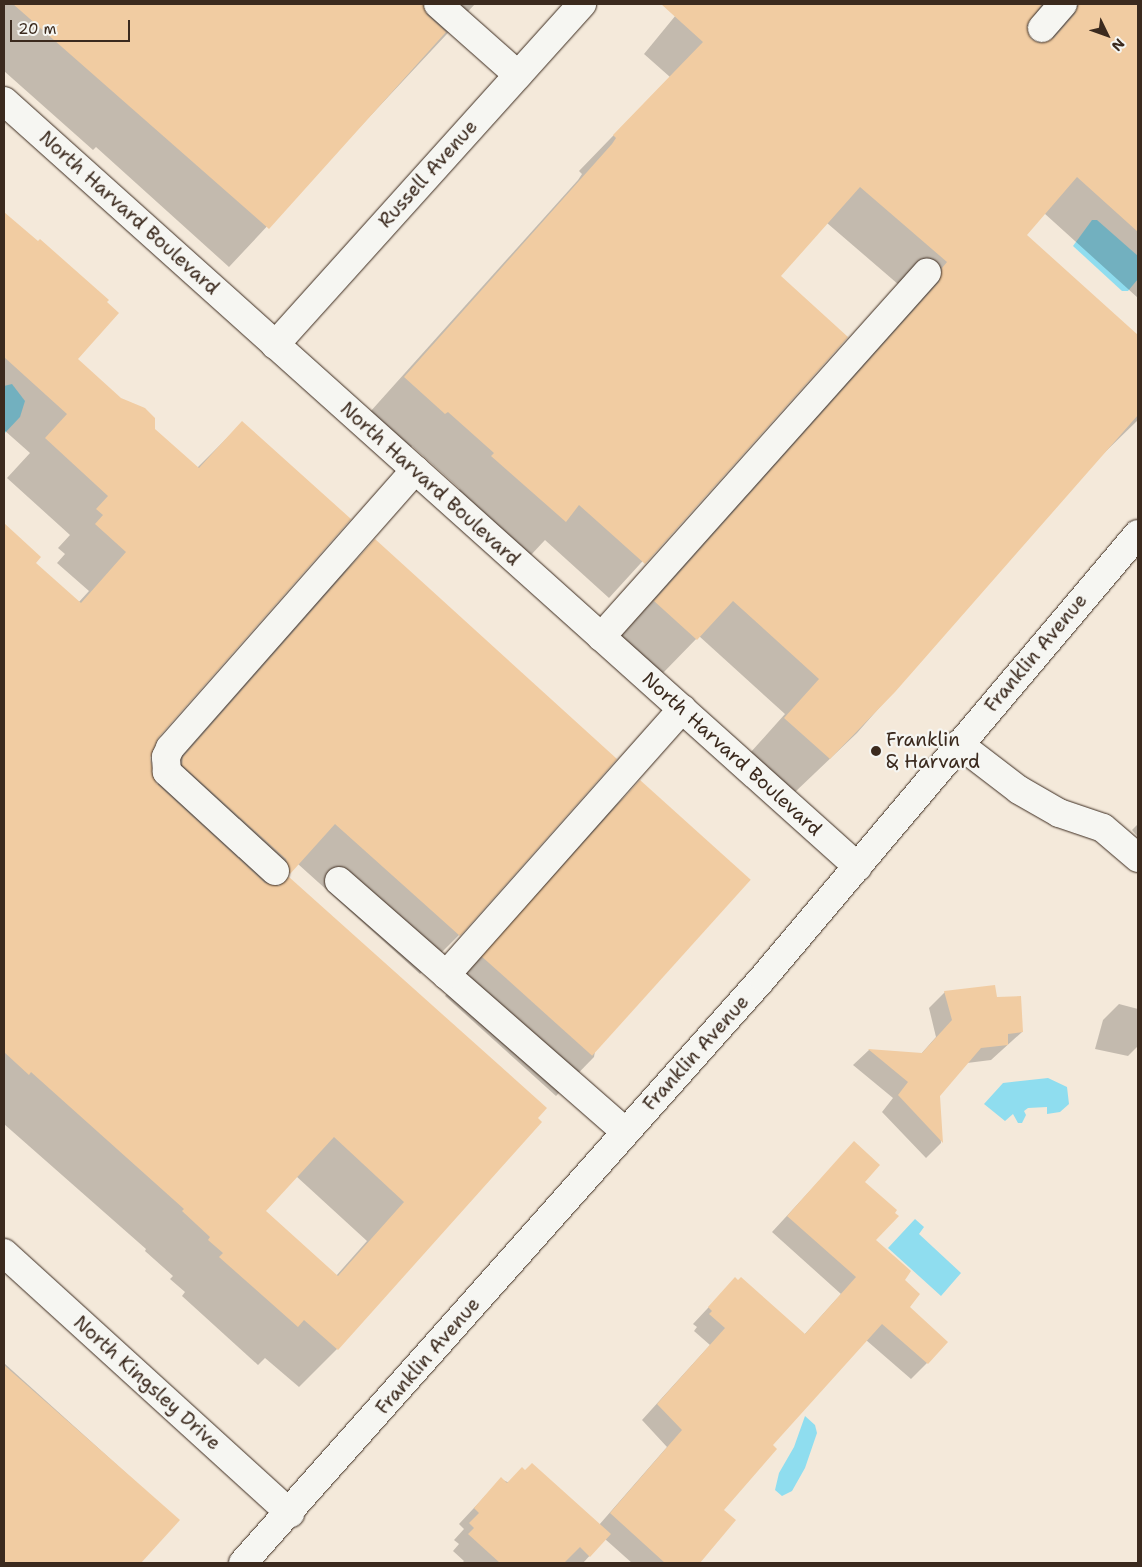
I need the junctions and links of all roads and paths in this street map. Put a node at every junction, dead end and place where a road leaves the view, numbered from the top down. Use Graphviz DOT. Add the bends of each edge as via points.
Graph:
graph roads {
  1 [pos="438,4"];
  2 [pos="582,4"];
  3 [pos="1063,4"];
  4 [pos="1042,28"];
  5 [pos="518,75"];
  6 [pos="4,100"];
  7 [pos="926,272"];
  8 [pos="275,345"];
  9 [pos="415,470"];
  10 [pos="1138,534"];
  11 [pos="601,637"];
  12 [pos="682,709"];
  13 [pos="959,744"];
  14 [pos="1138,858"];
  15 [pos="858,867"];
  16 [pos="275,870"];
  17 [pos="339,881"];
  18 [pos="446,974"];
  19 [pos="626,1132"];
  20 [pos="4,1253"];
  21 [pos="290,1512"];
  22 [pos="243,1563"];
  1 -- 5 [label="street"];
  2 -- 5 [label="street, Russell Avenue"];
  3 -- 4 [label="street"];
  5 -- 8 [label="street, Russell Avenue"];
  6 -- 8 [label="street, North Harvard Boulevard"];
  7 -- 11 [label="street"];
  8 -- 9 [label="street, North Harvard Boulevard"];
  9 -- 11 [label="street, North Harvard Boulevard"];
  9 -- 16 [label="street" via="170,748 166,757 166,772"];
  10 -- 13 [label="street, Franklin Avenue"];
  11 -- 12 [label="street, North Harvard Boulevard"];
  12 -- 15 [label="street, North Harvard Boulevard"];
  12 -- 18 [label="street"];
  13 -- 14 [label="street" via="1019,790 1058,812 1103,828"];
  13 -- 15 [label="street, Franklin Avenue"];
  15 -- 19 [label="street, Franklin Avenue"];
  17 -- 18 [label="street"];
  18 -- 19 [label="street"];
  19 -- 21 [label="street, Franklin Avenue"];
  20 -- 21 [label="street, North Kingsley Drive"];
  21 -- 22 [label="street, Franklin Avenue"];
}
